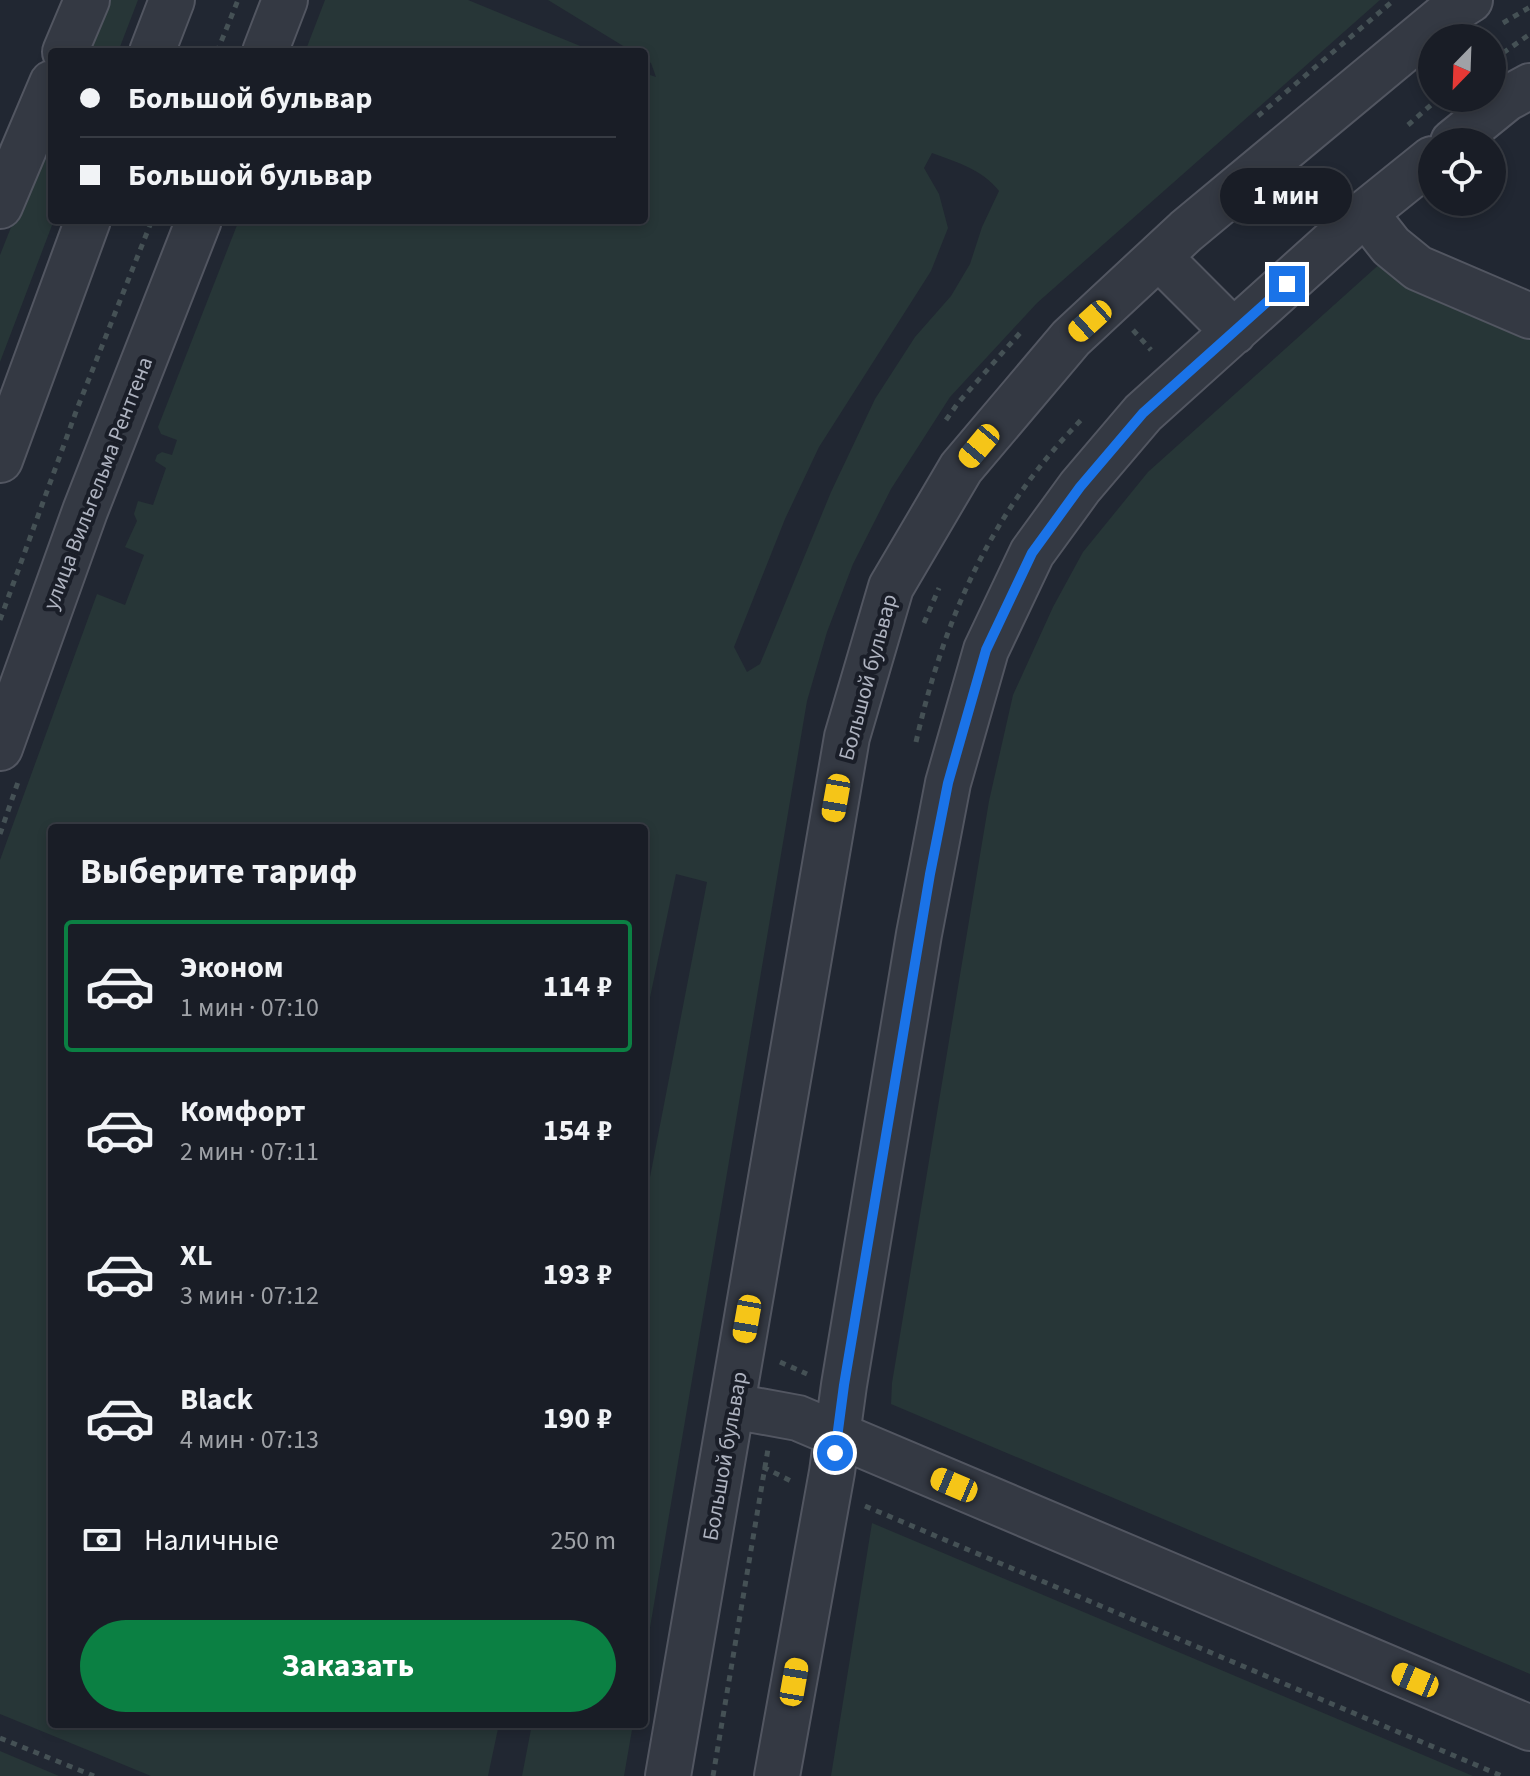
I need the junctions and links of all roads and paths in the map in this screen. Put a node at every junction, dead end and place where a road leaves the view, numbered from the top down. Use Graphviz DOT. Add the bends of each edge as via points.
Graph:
graph roads {
  1 [pos="87,0"];
  2 [pos="172,0"];
  3 [pos="238,0"];
  4 [pos="285,0"];
  5 [pos="1394,0"];
  6 [pos="1470,0"];
  7 [pos="1530,34"];
  8 [pos="67,48"];
  9 [pos="154,48"];
  10 [pos="219,48"];
  11 [pos="267,48"];
  12 [pos="1506,50"];
  13 [pos="1530,86"];
  14 [pos="48,92"];
  15 [pos="1251,122"];
  16 [pos="1470,128"];
  17 [pos="1418,170"];
  18 [pos="0,206"];
  19 [pos="1365,213"];
  20 [pos="87,224"];
  21 [pos="150,224"];
  22 [pos="197,224"];
  23 [pos="1159,257"];
  24 [pos="1530,316"];
  25 [pos="1234,332"];
  26 [pos="1020,333"];
  27 [pos="940,429"];
  28 [pos="0,460"];
  29 [pos="0,620"];
  30 [pos="0,748"];
  31 [pos="768,1358"];
  32 [pos="819,1379"];
  33 [pos="732,1406"];
  34 [pos="837,1435"];
  35 [pos="754,1463"];
  36 [pos="802,1486"];
  37 [pos="861,1505"];
  38 [pos="1530,1728"];
  39 [pos="0,1738"];
  40 [pos="94,1776"];
  41 [pos="668,1776"];
  42 [pos="777,1776"];
  43 [pos="1502,1776"];
  1 -- 8 [label="street"];
  2 -- 9 [label="street"];
  3 -- 10 [label="path"];
  4 -- 11 [label="street"];
  5 -- 15 [label="path"];
  6 -- 23 [label="street, Большой бульвар"];
  7 -- 12 [label="path"];
  13 -- 16 [label="street"];
  14 -- 18 [label="street"];
  17 -- 19 [label="street"];
  19 -- 24 [label="street" via="1391,246 1418,268"];
  19 -- 25 [label="street"];
  20 -- 28 [label="street"];
  21 -- 29 [label="path"];
  22 -- 30 [label="street, улица Вильгельма Рентгена" via="85,511"];
  23 -- 25 [label="street"];
  23 -- 33 [label="street, Большой бульвар" via="1071,338 961,468 891,587 847,737"];
  25 -- 34 [label="street" via="1143,413 1080,487 1032,553 986,650 948,783 919,934"];
  26 -- 27 [label="path"];
  31 -- 32 [label="path"];
  33 -- 34 [label="street" via="798,1418"];
  33 -- 41 [label="street, Большой бульвар"];
  34 -- 38 [label="street"];
  34 -- 42 [label="street"];
  35 -- 36 [label="path"];
  37 -- 43 [label="path"];
  39 -- 40 [label="path"];
}
